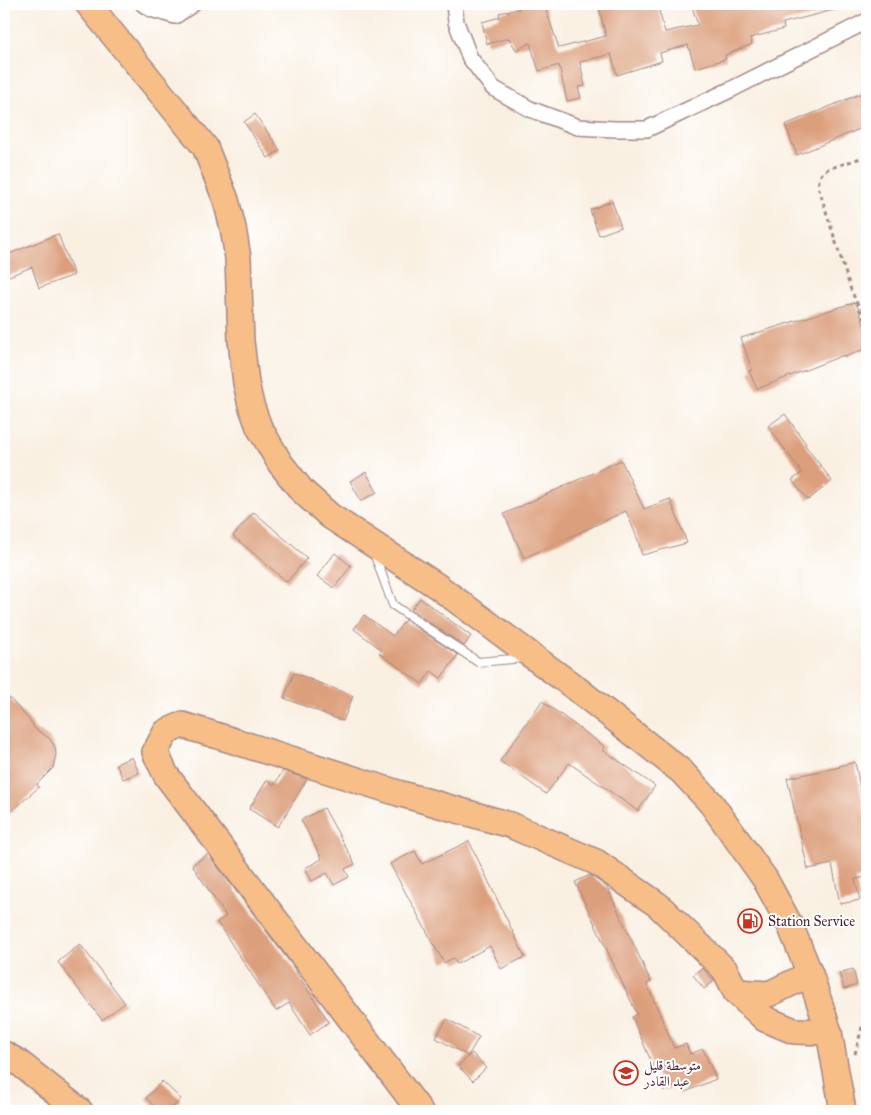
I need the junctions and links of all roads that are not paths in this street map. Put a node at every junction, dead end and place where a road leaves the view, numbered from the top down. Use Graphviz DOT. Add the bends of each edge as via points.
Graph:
graph roads {
  1 [pos="88,4"];
  2 [pos="143,4"];
  3 [pos="193,4"];
  4 [pos="454,4"];
  5 [pos="867,21"];
  6 [pos="369,542"];
  7 [pos="534,658"];
  8 [pos="810,974"];
  9 [pos="736,992"];
  10 [pos="829,1032"];
  11 [pos="4,1054"];
  12 [pos="80,1111"];
  13 [pos="420,1111"];
  14 [pos="842,1111"];
  1 -- 6 [label="main road" via="205,147 226,200 233,228 246,384 259,427 280,463 302,491 330,516"];
  2 -- 3 [label="street" via="175,16"];
  4 -- 5 [label="street" via="456,22 470,58 493,88 530,109 578,127 596,128 647,129"];
  6 -- 7 [label="main road" via="437,586"];
  6 -- 7 [label="lane" via="393,605 478,662"];
  7 -- 8 [label="main road" via="681,771 711,803 765,879 790,925"];
  8 -- 9 [label="main road" via="769,994"];
  8 -- 10 [label="main road"];
  9 -- 10 [label="main road" via="772,1022 794,1031"];
  9 -- 13 [label="main road" via="724,970 658,905 596,862 510,825 212,734 182,725 166,732 155,752 166,775"];
  10 -- 14 [label="main road"];
  11 -- 12 [label="main road"];
}
